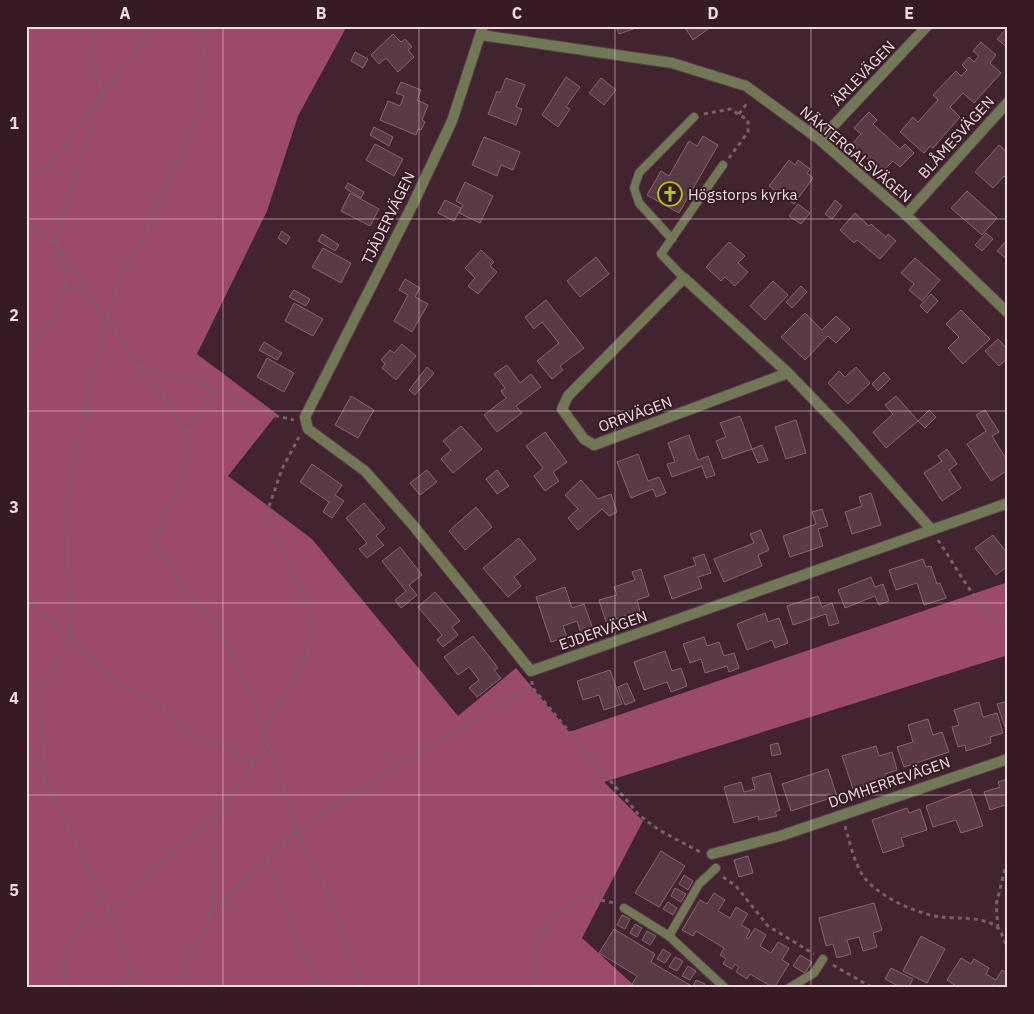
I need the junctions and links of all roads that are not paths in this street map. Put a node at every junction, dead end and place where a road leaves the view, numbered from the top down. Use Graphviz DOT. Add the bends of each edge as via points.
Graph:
graph roads {
  1 [pos="927,26"];
  2 [pos="482,30"];
  3 [pos="1008,102"];
  4 [pos="694,118"];
  5 [pos="820,140"];
  6 [pos="723,166"];
  7 [pos="906,216"];
  8 [pos="672,239"];
  9 [pos="684,278"];
  10 [pos="1008,313"];
  11 [pos="788,373"];
  12 [pos="1008,502"];
  13 [pos="930,528"];
  14 [pos="531,671"];
  15 [pos="1008,758"];
  16 [pos="712,854"];
  17 [pos="716,868"];
  18 [pos="624,908"];
  19 [pos="669,936"];
  20 [pos="823,960"];
  21 [pos="725,988"];
  22 [pos="790,988"];
  1 -- 5 [label="street, ÄRLEVÄGEN"];
  2 -- 5 [label="street, NÄKTERGALSVÄGEN" via="672,63 746,86"];
  2 -- 14 [label="street, TJÄDERVÄGEN" via="452,121 306,419 308,429 365,471"];
  3 -- 7 [label="street, BLÅMESVÄGEN"];
  4 -- 8 [label="lane" via="639,173 634,188 639,203"];
  5 -- 7 [label="street, NÄKTERGALSVÄGEN"];
  6 -- 8 [label="lane"];
  7 -- 10 [label="street, NÄKTERGALSVÄGEN"];
  8 -- 9 [label="lane" via="662,254"];
  9 -- 11 [label="street"];
  9 -- 11 [label="street, ORRVÄGEN" via="568,396 562,409 584,439 594,445"];
  11 -- 13 [label="street"];
  12 -- 13 [label="street, EJDERVÄGEN"];
  13 -- 14 [label="street, EJDERVÄGEN"];
  15 -- 16 [label="street, DOMHERREVÄGEN" via="780,836"];
  17 -- 19 [label="lane" via="699,884"];
  18 -- 19 [label="lane"];
  19 -- 21 [label="lane"];
  20 -- 22 [label="lane" via="814,973"];
}
